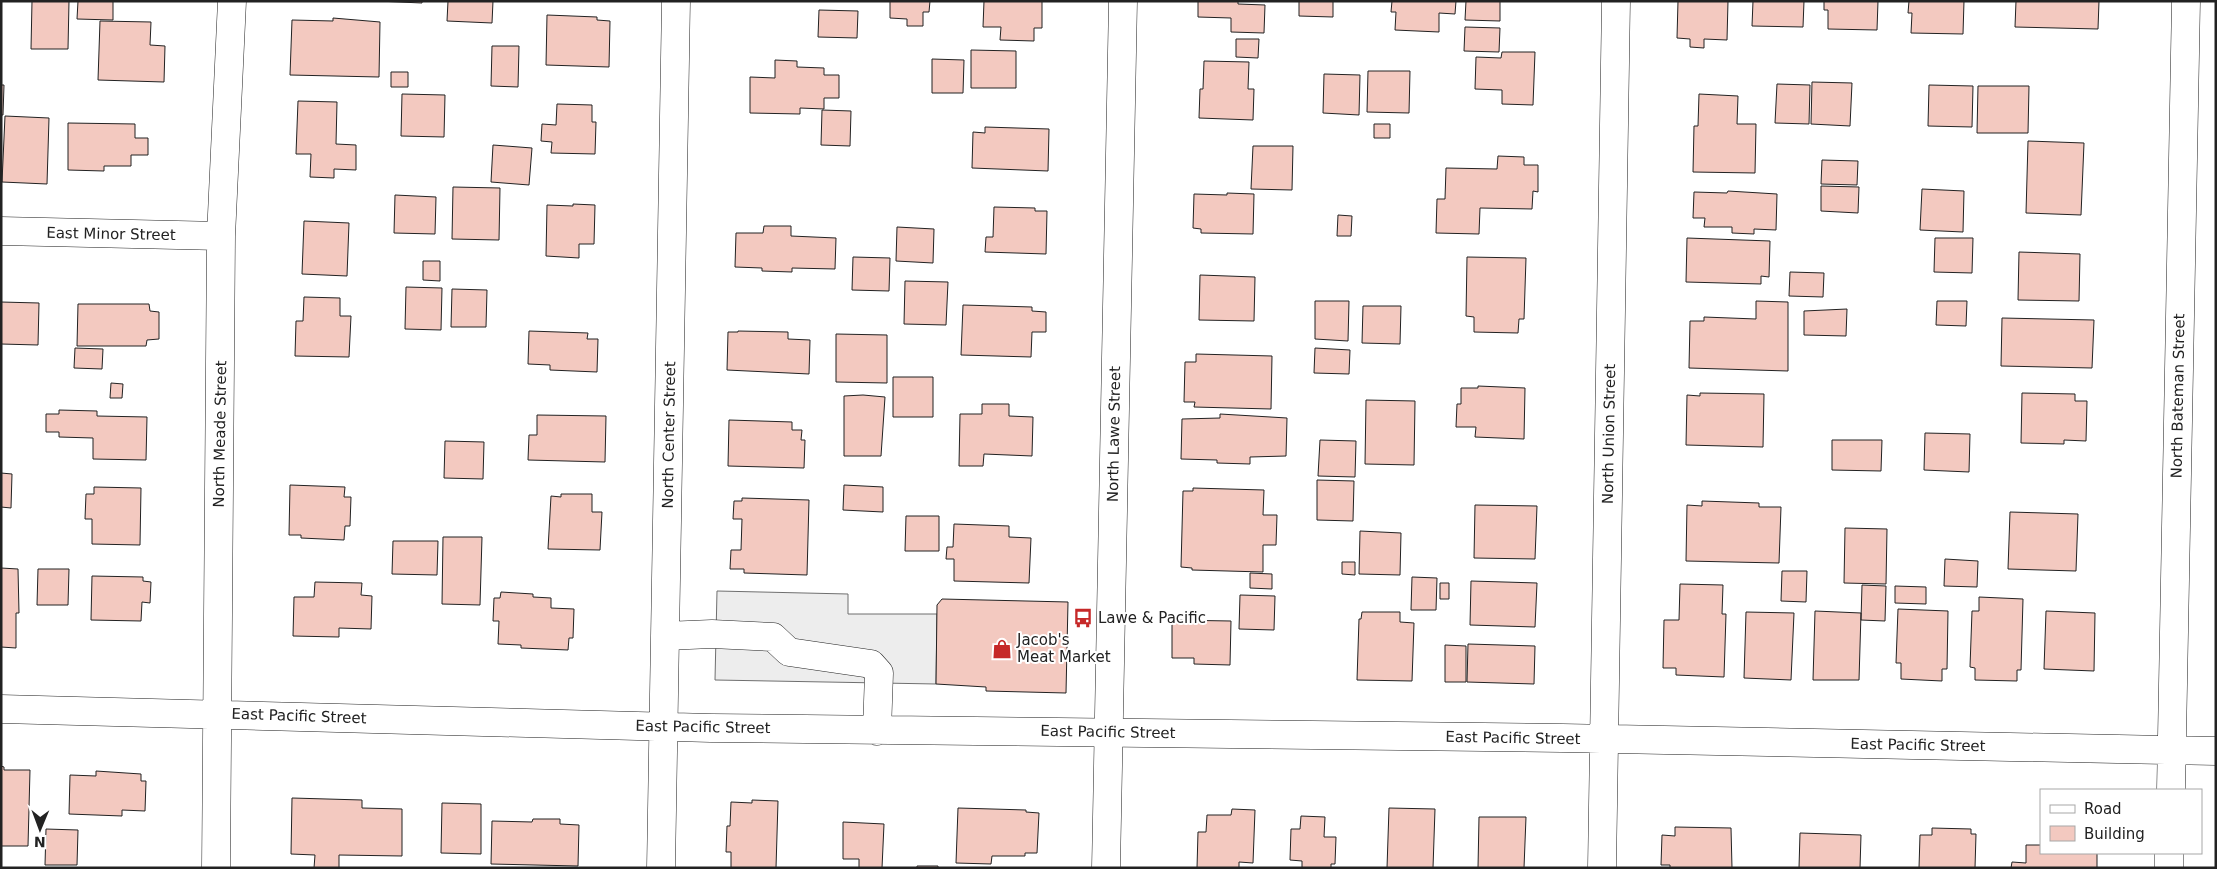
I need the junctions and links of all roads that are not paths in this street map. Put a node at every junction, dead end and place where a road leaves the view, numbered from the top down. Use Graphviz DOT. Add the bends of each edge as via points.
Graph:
graph roads {
  1 [pos="232,1"];
  2 [pos="676,1"];
  3 [pos="1123,1"];
  4 [pos="1616,1"];
  5 [pos="2186,1"];
  6 [pos="1,231"];
  7 [pos="222,236"];
  8 [pos="665,636"];
  9 [pos="1,709"];
  10 [pos="219,714"];
  11 [pos="663,726"];
  12 [pos="878,731"];
  13 [pos="1109,732"];
  14 [pos="1604,739"];
  15 [pos="2171,750"];
  16 [pos="2216,751"];
  17 [pos="2171,789"];
  18 [pos="2169,854"];
  19 [pos="216,868"];
  20 [pos="661,868"];
  21 [pos="1106,868"];
  22 [pos="1602,868"];
  23 [pos="2169,868"];
  1 -- 7 [label="street, North Meade Street"];
  2 -- 8 [label="street, North Center Street"];
  3 -- 13 [label="street, North Lawe Street"];
  4 -- 14 [label="street, North Union Street"];
  5 -- 15 [label="street, North Bateman Street"];
  6 -- 7 [label="street, East Minor Street"];
  7 -- 10 [label="street, North Meade Street"];
  8 -- 11 [label="street, North Center Street"];
  8 -- 12 [label="street" via="774,637 789,652 871,664 879,673"];
  9 -- 10 [label="street, East Pacific Street"];
  10 -- 11 [label="street, East Pacific Street"];
  10 -- 19 [label="street, North Meade Street"];
  11 -- 12 [label="street, East Pacific Street"];
  11 -- 20 [label="street, North Center Street"];
  12 -- 13 [label="street, East Pacific Street"];
  13 -- 14 [label="street, East Pacific Street"];
  13 -- 21 [label="street, North Lawe Street"];
  14 -- 15 [label="street, East Pacific Street"];
  14 -- 22 [label="street, North Union Street"];
  15 -- 16 [label="street, East Pacific Street"];
  15 -- 17 [label="street, North Bateman Street"];
  18 -- 23 [label="street"];
}
